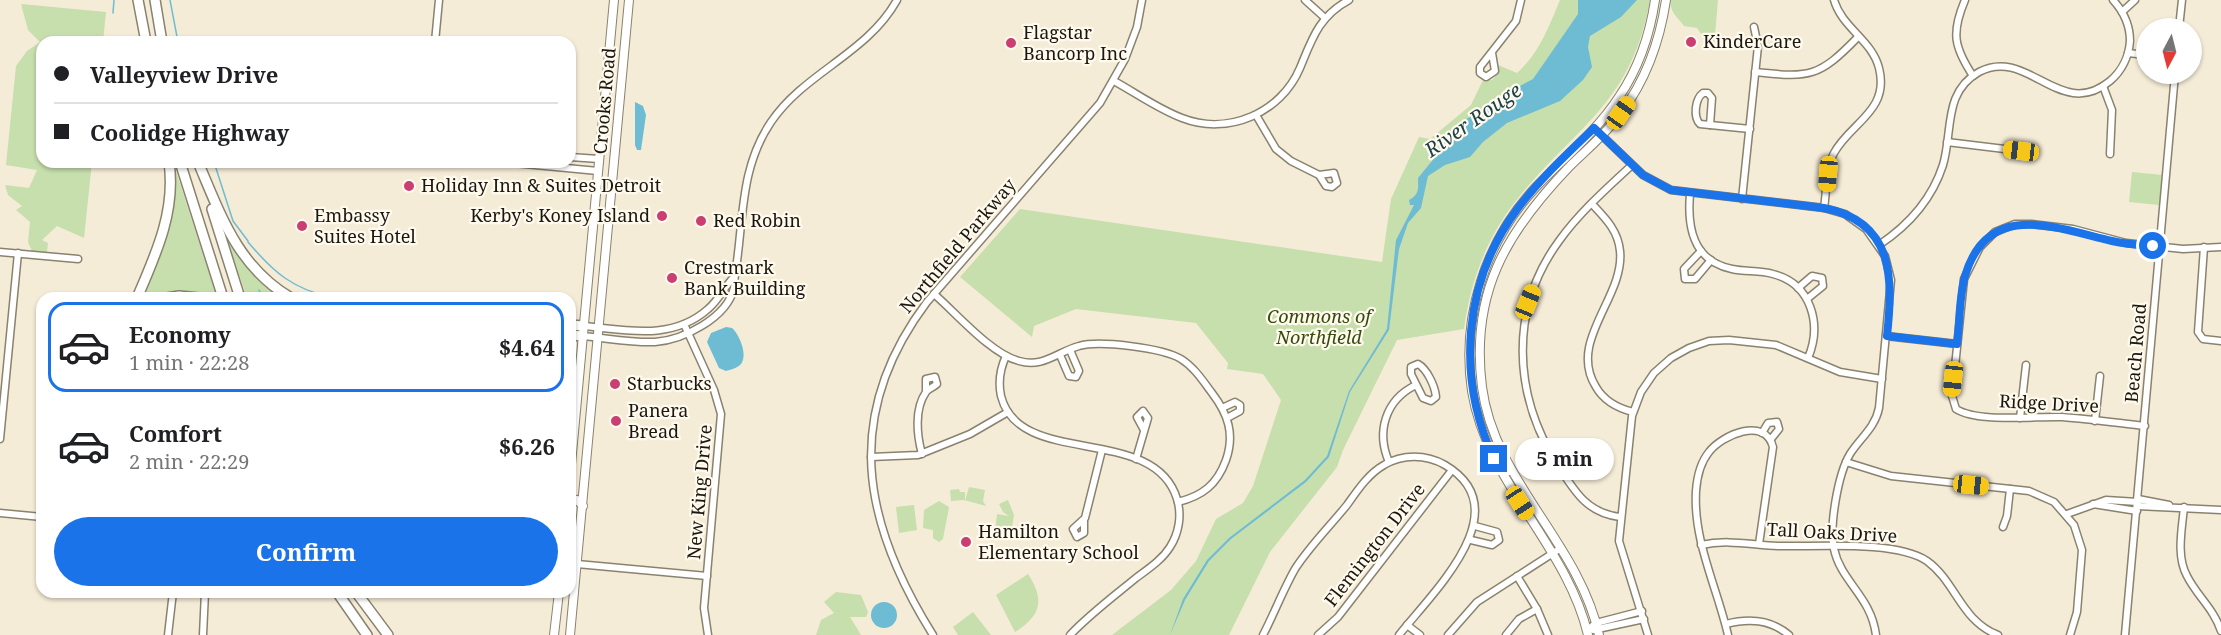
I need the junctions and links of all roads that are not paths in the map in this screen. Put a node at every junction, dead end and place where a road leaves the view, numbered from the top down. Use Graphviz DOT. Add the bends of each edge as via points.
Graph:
graph roads {
  1 [pos="138,0"];
  2 [pos="155,0"];
  3 [pos="439,0"];
  4 [pos="614,0"];
  5 [pos="629,0"];
  6 [pos="897,0"];
  7 [pos="1142,0"];
  8 [pos="1305,0"];
  9 [pos="1349,0"];
  10 [pos="1521,0"];
  11 [pos="1655,0"];
  12 [pos="1666,0"];
  13 [pos="1834,0"];
  14 [pos="1965,0"];
  15 [pos="2114,0"];
  16 [pos="2135,0"];
  17 [pos="2182,0"];
  18 [pos="2122,12"];
  19 [pos="1325,18"];
  20 [pos="2180,18"];
  21 [pos="1754,27"];
  22 [pos="611,32"];
  23 [pos="145,36"];
  24 [pos="161,36"];
  25 [pos="436,36"];
  26 [pos="1858,36"];
  27 [pos="626,37"];
  28 [pos="1492,53"];
  29 [pos="2128,53"];
  30 [pos="2136,54"];
  31 [pos="608,67"];
  32 [pos="1755,72"];
  33 [pos="622,73"];
  34 [pos="1973,76"];
  35 [pos="1114,81"];
  36 [pos="2174,84"];
  37 [pos="2103,86"];
  38 [pos="1256,115"];
  39 [pos="1710,125"];
  40 [pos="1594,128"];
  41 [pos="1750,129"];
  42 [pos="1602,135"];
  43 [pos="1947,142"];
  44 [pos="2021,151"];
  45 [pos="2110,154"];
  46 [pos="576,157"];
  47 [pos="599,159"];
  48 [pos="1632,165"];
  49 [pos="170,168"];
  50 [pos="182,168"];
  51 [pos="200,168"];
  52 [pos="201,168"];
  53 [pos="575,168"];
  54 [pos="614,169"];
  55 [pos="598,171"];
  56 [pos="1319,175"];
  57 [pos="1690,194"];
  58 [pos="1742,200"];
  59 [pos="1592,204"];
  60 [pos="1824,208"];
  61 [pos="1879,245"];
  62 [pos="2160,247"];
  63 [pos="2204,247"];
  64 [pos="2221,247"];
  65 [pos="1701,251"];
  66 [pos="0,252"];
  67 [pos="18,254"];
  68 [pos="78,259"];
  69 [pos="1711,260"];
  70 [pos="588,276"];
  71 [pos="734,277"];
  72 [pos="603,282"];
  73 [pos="1798,288"];
  74 [pos="139,292"];
  75 [pos="221,292"];
  76 [pos="238,292"];
  77 [pos="282,292"];
  78 [pos="934,294"];
  79 [pos="1807,299"];
  80 [pos="716,301"];
  81 [pos="723,306"];
  82 [pos="684,324"];
  83 [pos="576,328"];
  84 [pos="599,328"];
  85 [pos="583,331"];
  86 [pos="576,333"];
  87 [pos="688,333"];
  88 [pos="1887,336"];
  89 [pos="598,338"];
  90 [pos="2221,341"];
  91 [pos="1957,344"];
  92 [pos="1070,350"];
  93 [pos="1060,355"];
  94 [pos="1006,356"];
  95 [pos="1808,358"];
  96 [pos="2026,365"];
  97 [pos="2100,376"];
  98 [pos="1882,379"];
  99 [pos="3,384"];
  100 [pos="1416,385"];
  101 [pos="926,392"];
  102 [pos="576,408"];
  103 [pos="1222,408"];
  104 [pos="1008,412"];
  105 [pos="1633,412"];
  106 [pos="1227,418"];
  107 [pos="2020,418"];
  108 [pos="2095,421"];
  109 [pos="2145,426"];
  110 [pos="1144,430"];
  111 [pos="0,439"];
  112 [pos="1102,450"];
  113 [pos="922,454"];
  114 [pos="871,458"];
  115 [pos="1136,459"];
  116 [pos="1389,462"];
  117 [pos="1846,462"];
  118 [pos="1452,470"];
  119 [pos="576,478"];
  120 [pos="585,479"];
  121 [pos="2010,489"];
  122 [pos="576,500"];
  123 [pos="1178,502"];
  124 [pos="2138,505"];
  125 [pos="583,506"];
  126 [pos="2184,507"];
  127 [pos="2221,510"];
  128 [pos="0,513"];
  129 [pos="2067,514"];
  130 [pos="36,516"];
  131 [pos="1620,517"];
  132 [pos="1083,521"];
  133 [pos="1475,526"];
  134 [pos="2003,527"];
  135 [pos="1471,540"];
  136 [pos="1759,544"];
  137 [pos="1701,546"];
  138 [pos="1833,546"];
  139 [pos="1561,548"];
  140 [pos="1552,554"];
  141 [pos="576,558"];
  142 [pos="576,566"];
  143 [pos="707,576"];
  144 [pos="1517,576"];
  145 [pos="171,598"];
  146 [pos="205,598"];
  147 [pos="341,598"];
  148 [pos="360,598"];
  149 [pos="559,598"];
  150 [pos="568,598"];
  151 [pos="573,598"];
  152 [pos="573,604"];
  153 [pos="1537,609"];
  154 [pos="1642,611"];
  155 [pos="1644,619"];
  156 [pos="1726,624"];
  157 [pos="1407,625"];
  158 [pos="1597,629"];
  159 [pos="2221,631"];
  160 [pos="1587,632"];
  161 [pos="168,635"];
  162 [pos="203,635"];
  163 [pos="367,635"];
  164 [pos="388,635"];
  165 [pos="554,635"];
  166 [pos="570,635"];
  167 [pos="708,635"];
  168 [pos="933,635"];
  169 [pos="1070,635"];
  170 [pos="1264,635"];
  171 [pos="1318,635"];
  172 [pos="1399,635"];
  173 [pos="1420,635"];
  174 [pos="1448,635"];
  175 [pos="1506,635"];
  176 [pos="1548,635"];
  177 [pos="1648,635"];
  178 [pos="1728,635"];
  179 [pos="1789,635"];
  180 [pos="1876,635"];
  181 [pos="1998,635"];
  182 [pos="2070,635"];
  183 [pos="2125,635"];
  1 -- 23 [label="highway"];
  2 -- 24 [label="highway"];
  3 -- 25 [label="street"];
  4 -- 22 [label="main road, Crooks Road"];
  5 -- 27 [label="main road, Crooks Road"];
  6 -- 71 [label="street" via="868,39 796,93 762,136 745,184"];
  7 -- 35 [label="street, Northfield Parkway" via="1133,38"];
  8 -- 19 [label="street"];
  9 -- 19 [label="street"];
  10 -- 28 [label="street" via="1516,21"];
  11 -- 40 [label="main road" via="1631,76 1615,104"];
  12 -- 42 [label="main road" via="1655,50 1628,103"];
  13 -- 26 [label="street" via="1841,18"];
  14 -- 34 [label="street" via="1957,20 1956,40 1961,58"];
  15 -- 18 [label="street"];
  16 -- 18 [label="street"];
  17 -- 20 [label="street"];
  18 -- 29 [label="street" via="2129,32"];
  19 -- 38 [label="street" via="1314,32 1293,81 1279,99"];
  21 -- 32 [label="street" via="1758,46"];
  22 -- 27 [label="main road" via="619,38"];
  22 -- 31 [label="main road, Crooks Road"];
  26 -- 32 [label="street" via="1830,64 1816,72 1792,76"];
  26 -- 60 [label="street" via="1878,65 1879,93 1870,114 1832,156"];
  27 -- 33 [label="main road, Crooks Road"];
  29 -- 30 [label="street"];
  29 -- 37 [label="street" via="2117,74"];
  31 -- 33 [label="main road" via="616,66"];
  31 -- 47 [label="main road, Crooks Road"];
  32 -- 41 [label="street"];
  33 -- 54 [label="main road, Crooks Road"];
  34 -- 37 [label="street" via="1990,68 2008,67 2026,71 2063,92 2082,93"];
  34 -- 43 [label="street" via="1952,103"];
  35 -- 38 [label="street" via="1194,122 1227,124"];
  35 -- 78 [label="street, Northfield Parkway" via="1084,123"];
  36 -- 62 [label="street, Beach Road"];
  37 -- 45 [label="street" via="2112,110"];
  38 -- 56 [label="street" via="1279,152"];
  39 -- 39 [label="street" via="1712,98 1703,93 1698,98 1696,117 1699,123"];
  39 -- 41 [label="street"];
  40 -- 42 [label="street"];
  40 -- 140 [label="main road" via="1535,188 1504,228 1477,293 1470,329 1471,383 1483,433 1501,472"];
  41 -- 58 [label="street"];
  42 -- 48 [label="street"];
  42 -- 139 [label="main road" via="1538,201 1515,231 1494,273 1481,326 1481,380 1492,428 1512,471"];
  43 -- 44 [label="street"];
  43 -- 61 [label="street" via="1939,176 1926,200 1906,224"];
  46 -- 47 [label="street"];
  47 -- 54 [label="main road" via="606,160"];
  47 -- 55 [label="main road, Crooks Road"];
  48 -- 57 [label="street" via="1657,184"];
  48 -- 59 [label="street"];
  49 -- 74 [label="highway" via="165,230"];
  50 -- 75 [label="highway"];
  51 -- 76 [label="highway"];
  52 -- 77 [label="highway" via="236,247 263,279"];
  53 -- 55 [label="street"];
  54 -- 72 [label="main road, Crooks Road"];
  55 -- 70 [label="main road, Crooks Road"];
  57 -- 58 [label="street"];
  57 -- 65 [label="street" via="1690,231"];
  58 -- 60 [label="street"];
  59 -- 105 [label="street" via="1612,226 1621,252 1619,269 1588,350 1590,373 1607,400"];
  59 -- 131 [label="street" via="1560,240 1540,271 1528,302 1522,369 1537,428 1576,494 1598,512"];
  60 -- 61 [label="street" via="1855,220"];
  61 -- 88 [label="street" via="1891,285"];
  62 -- 63 [label="street"];
  62 -- 91 [label="street" via="2118,242 2058,227 2024,224 2002,228 1983,242 1966,272"];
  62 -- 109 [label="street, Beach Road"];
  63 -- 64 [label="street"];
  63 -- 90 [label="street" via="2198,332 2203,339"];
  65 -- 69 [label="street"];
  65 -- 69 [label="street" via="1684,269 1685,279 1695,279"];
  66 -- 67 [label="street"];
  67 -- 68 [label="street"];
  67 -- 99 [label="street"];
  69 -- 73 [label="street" via="1731,269 1775,275"];
  70 -- 72 [label="main road"];
  70 -- 85 [label="main road, Crooks Road"];
  71 -- 80 [label="street"];
  71 -- 81 [label="street" via="735,287"];
  72 -- 84 [label="main road, Crooks Road"];
  73 -- 79 [label="street"];
  73 -- 79 [label="street" via="1812,276 1822,278 1823,286"];
  78 -- 94 [label="street"];
  78 -- 114 [label="street, Northfield Parkway" via="906,331 886,371 874,414"];
  79 -- 95 [label="street" via="1815,328"];
  80 -- 81 [label="street"];
  80 -- 82 [label="street"];
  81 -- 87 [label="street"];
  82 -- 84 [label="street" via="656,332"];
  82 -- 87 [label="street, New King Drive"];
  83 -- 85 [label="highway"];
  84 -- 85 [label="street"];
  84 -- 89 [label="main road, Crooks Road"];
  85 -- 86 [label="highway"];
  85 -- 89 [label="street"];
  85 -- 102 [label="main road, Crooks Road"];
  87 -- 89 [label="street" via="656,342"];
  87 -- 143 [label="street, New King Drive" via="721,414"];
  88 -- 91 [label="street"];
  88 -- 98 [label="street"];
  89 -- 120 [label="main road, Crooks Road"];
  91 -- 107 [label="street, Ridge Drive" via="1953,407 1966,413"];
  92 -- 93 [label="street"];
  92 -- 93 [label="street" via="1079,370 1076,377 1069,376"];
  92 -- 103 [label="street" via="1098,344 1173,355 1189,366"];
  93 -- 94 [label="street" via="1035,363"];
  94 -- 104 [label="street" via="1000,383"];
  95 -- 98 [label="street" via="1847,374"];
  95 -- 105 [label="street" via="1765,343 1723,340 1699,344 1660,367 1645,385"];
  96 -- 107 [label="street"];
  97 -- 108 [label="street"];
  98 -- 117 [label="street" via="1875,421"];
  99 -- 111 [label="street"];
  100 -- 100 [label="street" via="1424,400 1435,399 1424,367 1418,364 1410,369"];
  100 -- 116 [label="street" via="1403,393 1387,413 1382,437"];
  101 -- 113 [label="street" via="917,429"];
  103 -- 106 [label="street"];
  103 -- 106 [label="street" via="1235,402 1240,405 1240,411"];
  104 -- 112 [label="street" via="1018,424 1035,433"];
  104 -- 113 [label="street" via="970,434"];
  105 -- 131 [label="street"];
  106 -- 123 [label="street" via="1230,446 1220,475 1204,492"];
  107 -- 108 [label="street, Ridge Drive"];
  108 -- 109 [label="street, Ridge Drive"];
  109 -- 124 [label="street, Beach Road"];
  110 -- 115 [label="street"];
  112 -- 115 [label="street"];
  112 -- 132 [label="street"];
  113 -- 114 [label="street"];
  114 -- 168 [label="street, Northfield Parkway" via="875,505 884,539"];
  115 -- 123 [label="street" via="1163,475"];
  116 -- 118 [label="street" via="1425,458"];
  116 -- 170 [label="street" via="1371,474 1296,569"];
  117 -- 121 [label="street" via="1892,476"];
  117 -- 138 [label="street" via="1835,511"];
  118 -- 133 [label="street" via="1470,494"];
  118 -- 171 [label="street, Flemington Drive" via="1338,617"];
  119 -- 120 [label="main road"];
  120 -- 125 [label="main road, Crooks Road"];
  121 -- 129 [label="street" via="2045,497"];
  121 -- 134 [label="street"];
  122 -- 125 [label="main road"];
  123 -- 169 [label="street" via="1178,527 1168,550"];
  124 -- 126 [label="street"];
  124 -- 129 [label="street" via="2106,500"];
  124 -- 183 [label="street, Beach Road"];
  125 -- 141 [label="main road, Crooks Road"];
  126 -- 127 [label="street"];
  126 -- 159 [label="street" via="2182,564"];
  128 -- 130 [label="street"];
  129 -- 182 [label="street" via="2079,535 2082,557 2077,612"];
  131 -- 154 [label="street" via="1620,548"];
  133 -- 135 [label="street"];
  133 -- 135 [label="street" via="1497,532 1499,540 1492,545"];
  135 -- 157 [label="street"];
  136 -- 137 [label="street, Tall Oaks Drive" via="1728,542"];
  136 -- 137 [label="street" via="1773,451 1767,436 1741,432 1713,447 1702,462 1695,500"];
  136 -- 138 [label="street, Tall Oaks Drive"];
  137 -- 156 [label="street"];
  138 -- 180 [label="street" via="1841,567 1867,604"];
  138 -- 181 [label="street, Tall Oaks Drive" via="1919,557 1937,570 1970,617"];
  139 -- 140 [label="street"];
  139 -- 158 [label="main road" via="1582,585"];
  140 -- 144 [label="street"];
  140 -- 160 [label="main road" via="1576,598"];
  142 -- 143 [label="street, New King Drive"];
  143 -- 167 [label="street" via="704,614"];
  144 -- 153 [label="street"];
  144 -- 174 [label="street" via="1478,602"];
  145 -- 161 [label="street"];
  146 -- 162 [label="street"];
  147 -- 163 [label="highway"];
  148 -- 164 [label="highway"];
  149 -- 165 [label="main road"];
  150 -- 152 [label="main road"];
  151 -- 152 [label="main road, Crooks Road"];
  152 -- 166 [label="main road, Crooks Road"];
  153 -- 175 [label="street" via="1519,619"];
  153 -- 176 [label="street"];
  154 -- 155 [label="street"];
  154 -- 158 [label="street"];
  155 -- 158 [label="street"];
  155 -- 177 [label="street"];
  156 -- 178 [label="street"];
  156 -- 179 [label="street" via="1760,621"];
  157 -- 172 [label="street"];
  157 -- 173 [label="street"];
  158 -- 160 [label="street"];
}
